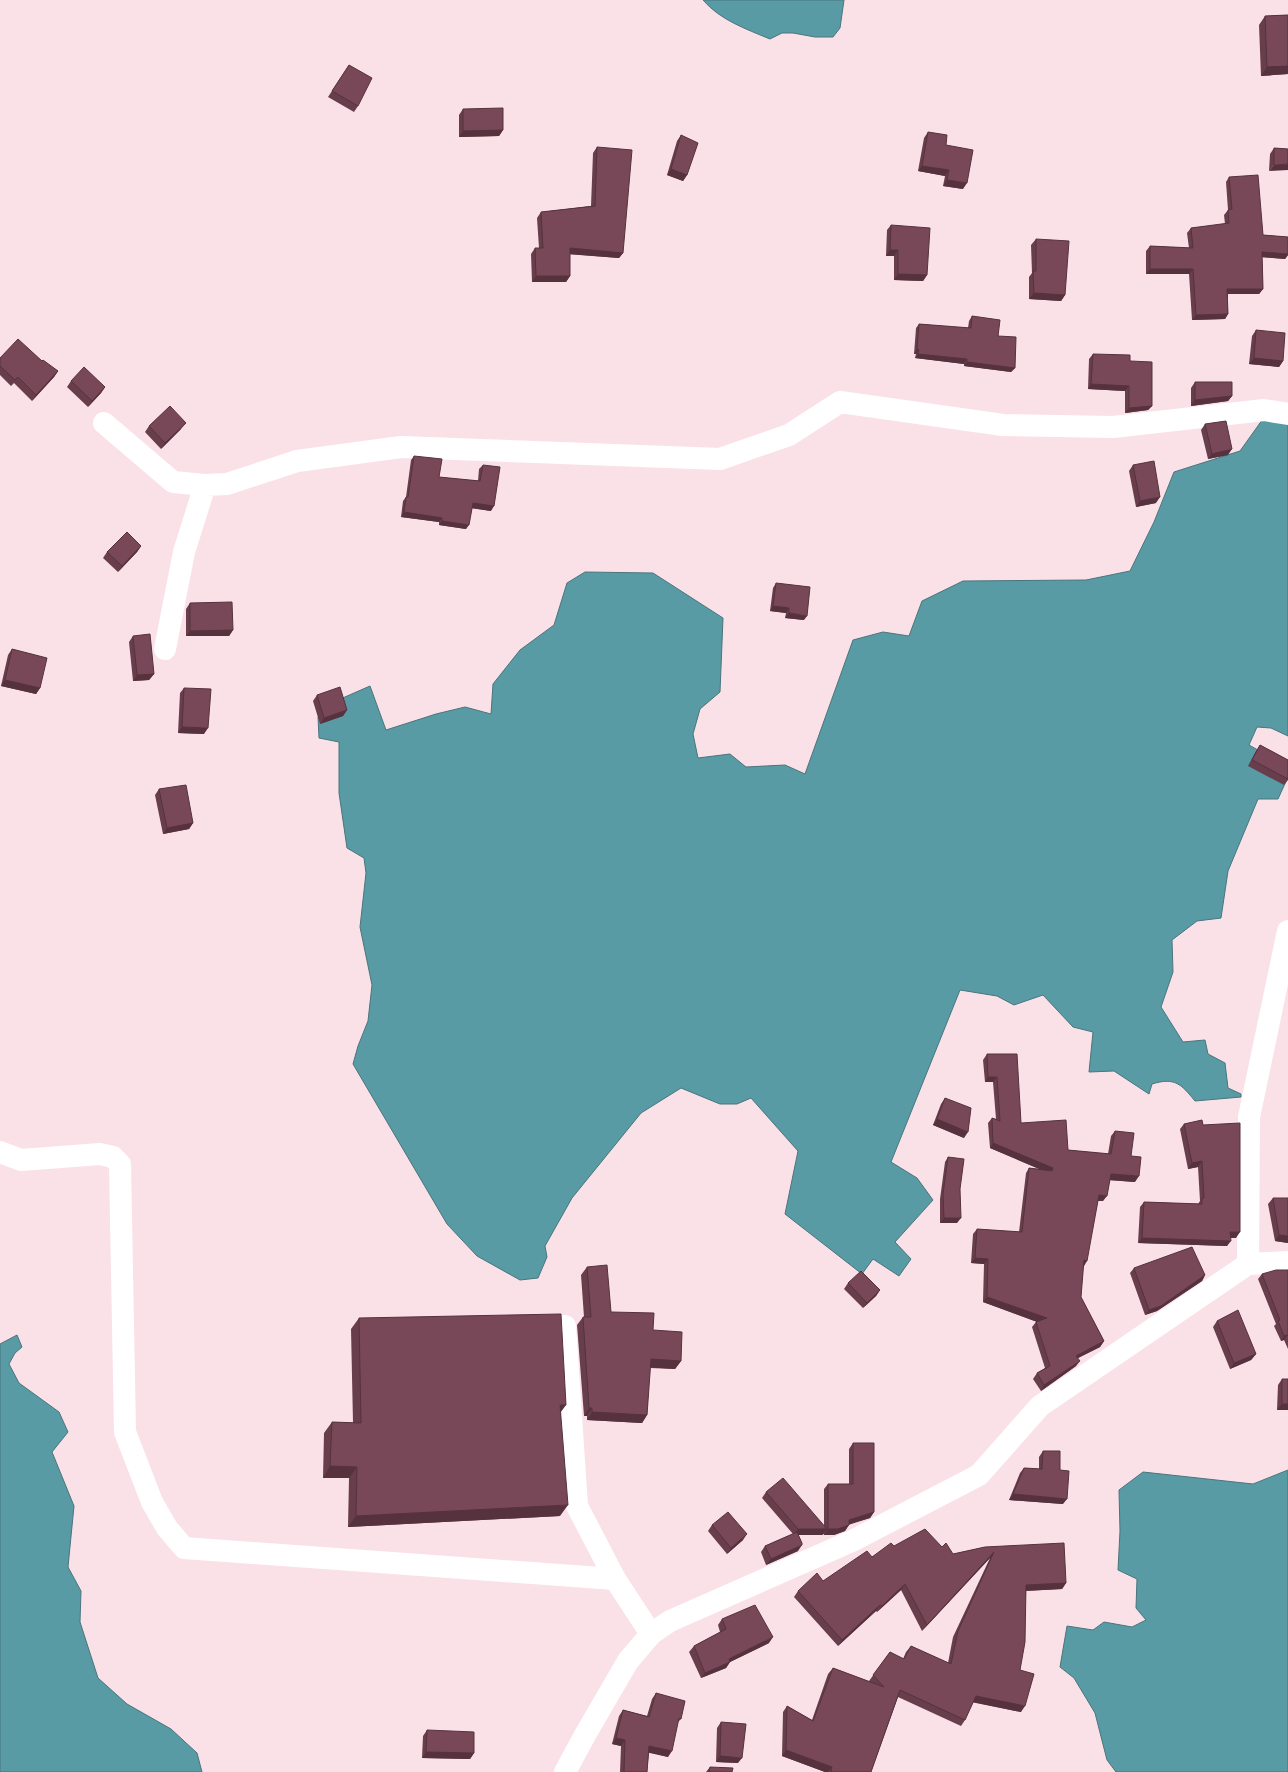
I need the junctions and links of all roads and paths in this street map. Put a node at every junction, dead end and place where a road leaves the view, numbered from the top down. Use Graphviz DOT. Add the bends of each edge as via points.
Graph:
graph roads {
  1 [pos="1288,414"];
  2 [pos="104,423"];
  3 [pos="205,485"];
  4 [pos="165,649"];
  5 [pos="1288,931"];
  6 [pos="0,1152"];
  7 [pos="1288,1262"];
  8 [pos="1248,1264"];
  9 [pos="565,1326"];
  10 [pos="615,1579"];
  11 [pos="651,1634"];
  12 [pos="565,1772"];
  1 -- 3 [label="street" via="1264,410 1113,427 1003,425 840,402 789,435 720,459 401,447 297,461 228,484"];
  2 -- 3 [label="street" via="173,482"];
  3 -- 4 [label="street" via="184,552"];
  5 -- 8 [label="street" via="1249,1116"];
  6 -- 10 [label="street" via="21,1160 100,1154 112,1157 120,1164 125,1432 152,1502 167,1528 184,1548"];
  7 -- 8 [label="street"];
  8 -- 11 [label="street" via="1040,1406 979,1475 852,1541 670,1621"];
  9 -- 10 [label="street" via="576,1506"];
  10 -- 11 [label="street"];
  11 -- 12 [label="street" via="628,1661"];
}
